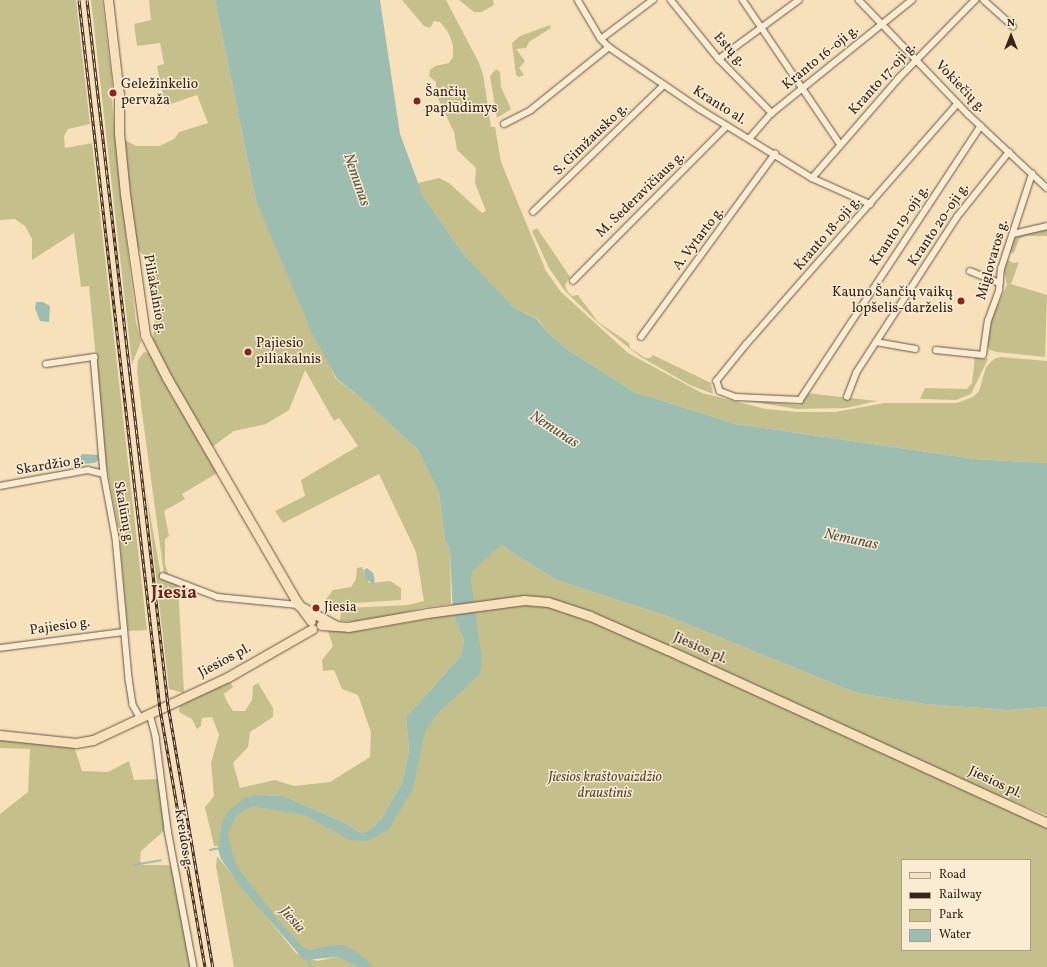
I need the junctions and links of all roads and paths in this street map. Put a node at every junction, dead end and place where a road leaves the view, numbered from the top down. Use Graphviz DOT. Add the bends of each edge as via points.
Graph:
graph roads {
  1 [pos="108,0"];
  2 [pos="578,0"];
  3 [pos="653,0"];
  4 [pos="671,0"];
  5 [pos="743,0"];
  6 [pos="799,0"];
  7 [pos="859,0"];
  8 [pos="912,0"];
  9 [pos="975,0"];
  10 [pos="984,0"];
  11 [pos="883,24"];
  12 [pos="1013,26"];
  13 [pos="761,29"];
  14 [pos="601,39"];
  15 [pos="609,47"];
  16 [pos="719,59"];
  17 [pos="916,60"];
  18 [pos="664,85"];
  19 [pos="802,88"];
  20 [pos="958,104"];
  21 [pos="772,113"];
  22 [pos="504,124"];
  23 [pos="727,126"];
  24 [pos="981,126"];
  25 [pos="749,139"];
  26 [pos="840,144"];
  27 [pos="1009,152"];
  28 [pos="775,154"];
  29 [pos="1032,174"];
  30 [pos="812,178"];
  31 [pos="1047,188"];
  32 [pos="870,204"];
  33 [pos="533,212"];
  34 [pos="1047,226"];
  35 [pos="1013,234"];
  36 [pos="970,271"];
  37 [pos="573,281"];
  38 [pos="1000,283"];
  39 [pos="641,337"];
  40 [pos="876,342"];
  41 [pos="915,349"];
  42 [pos="936,350"];
  43 [pos="46,364"];
  44 [pos="717,381"];
  45 [pos="847,397"];
  46 [pos="104,474"];
  47 [pos="0,486"];
  48 [pos="163,576"];
  49 [pos="298,605"];
  50 [pos="311,625"];
  51 [pos="338,626"];
  52 [pos="124,632"];
  53 [pos="0,648"];
  54 [pos="150,714"];
  55 [pos="141,719"];
  56 [pos="0,735"];
  57 [pos="1047,823"];
  58 [pos="194,967"];
  1 -- 49 [label="main road, Piliakalnio g." via="119,95 119,133 125,190 145,335 167,378"];
  2 -- 14 [label="street, Kranto al."];
  3 -- 14 [label="street"];
  4 -- 16 [label="street, Estų g."];
  5 -- 13 [label="street"];
  6 -- 13 [label="street"];
  7 -- 11 [label="street, Vokiečių g."];
  8 -- 11 [label="street, Kranto 16-oji g."];
  9 -- 17 [label="street, Kranto 17-oji g."];
  10 -- 12 [label="street"];
  11 -- 17 [label="street, Vokiečių g."];
  11 -- 19 [label="street, Kranto 16-oji g."];
  13 -- 16 [label="street"];
  13 -- 19 [label="street"];
  14 -- 15 [label="street, Kranto al."];
  15 -- 18 [label="street, Kranto al."];
  15 -- 22 [label="street" via="531,110"];
  16 -- 21 [label="street, Estų g."];
  17 -- 20 [label="street, Vokiečių g."];
  17 -- 26 [label="street, Kranto 17-oji g."];
  18 -- 23 [label="street, Kranto al."];
  18 -- 33 [label="street, S. Gimžausko g."];
  19 -- 21 [label="street, Kranto 16-oji g."];
  19 -- 26 [label="street"];
  20 -- 24 [label="street, Vokiečių g."];
  20 -- 32 [label="street, Kranto 18-oji g."];
  21 -- 25 [label="street, Kranto 16-oji g."];
  23 -- 25 [label="street, Kranto al."];
  23 -- 37 [label="street, M. Sederavičiaus g."];
  24 -- 27 [label="street, Vokiečių g."];
  24 -- 44 [label="street, Kranto 19-oji g." via="800,400 736,397 720,391"];
  25 -- 28 [label="street, Kranto al."];
  26 -- 30 [label="street, Kranto 17-oji g."];
  27 -- 29 [label="street, Vokiečių g."];
  27 -- 40 [label="street, Kranto 20-oji g." via="961,211"];
  28 -- 30 [label="street, Kranto al."];
  28 -- 39 [label="street, A. Vytarto g."];
  29 -- 31 [label="street, Vokiečių g."];
  29 -- 35 [label="street, Miglovaros g."];
  30 -- 32 [label="street, Kranto al."];
  32 -- 44 [label="street, Kranto 18-oji g."];
  34 -- 35 [label="street"];
  35 -- 38 [label="street, Miglovaros g."];
  36 -- 38 [label="street"];
  38 -- 42 [label="street, Miglovaros g." via="1000,291 988,321 983,355"];
  40 -- 41 [label="street"];
  40 -- 45 [label="street, Kranto 20-oji g." via="856,373"];
  43 -- 46 [label="street, Skalūnų g." via="94,357"];
  46 -- 47 [label="street, Skardžio g." via="88,470"];
  46 -- 52 [label="street, Skalūnų g." via="116,538"];
  48 -- 49 [label="street" via="218,597"];
  49 -- 50 [label="main road, Piliakalnio g."];
  49 -- 51 [label="main road"];
  50 -- 51 [label="main road, Jiesios pl." via="318,630 321,625"];
  50 -- 54 [label="main road, Jiesios pl." via="228,677"];
  51 -- 57 [label="main road, Jiesios pl." via="372,624 446,610 536,600 590,616"];
  52 -- 53 [label="street, Pajiesio g."];
  52 -- 55 [label="street, Skalūnų g." via="131,695"];
  54 -- 55 [label="main road, Jiesios pl."];
  54 -- 58 [label="street, Kreidos g." via="156,736 168,830"];
  55 -- 56 [label="main road, Jiesios pl." via="93,740 76,743"];
}
